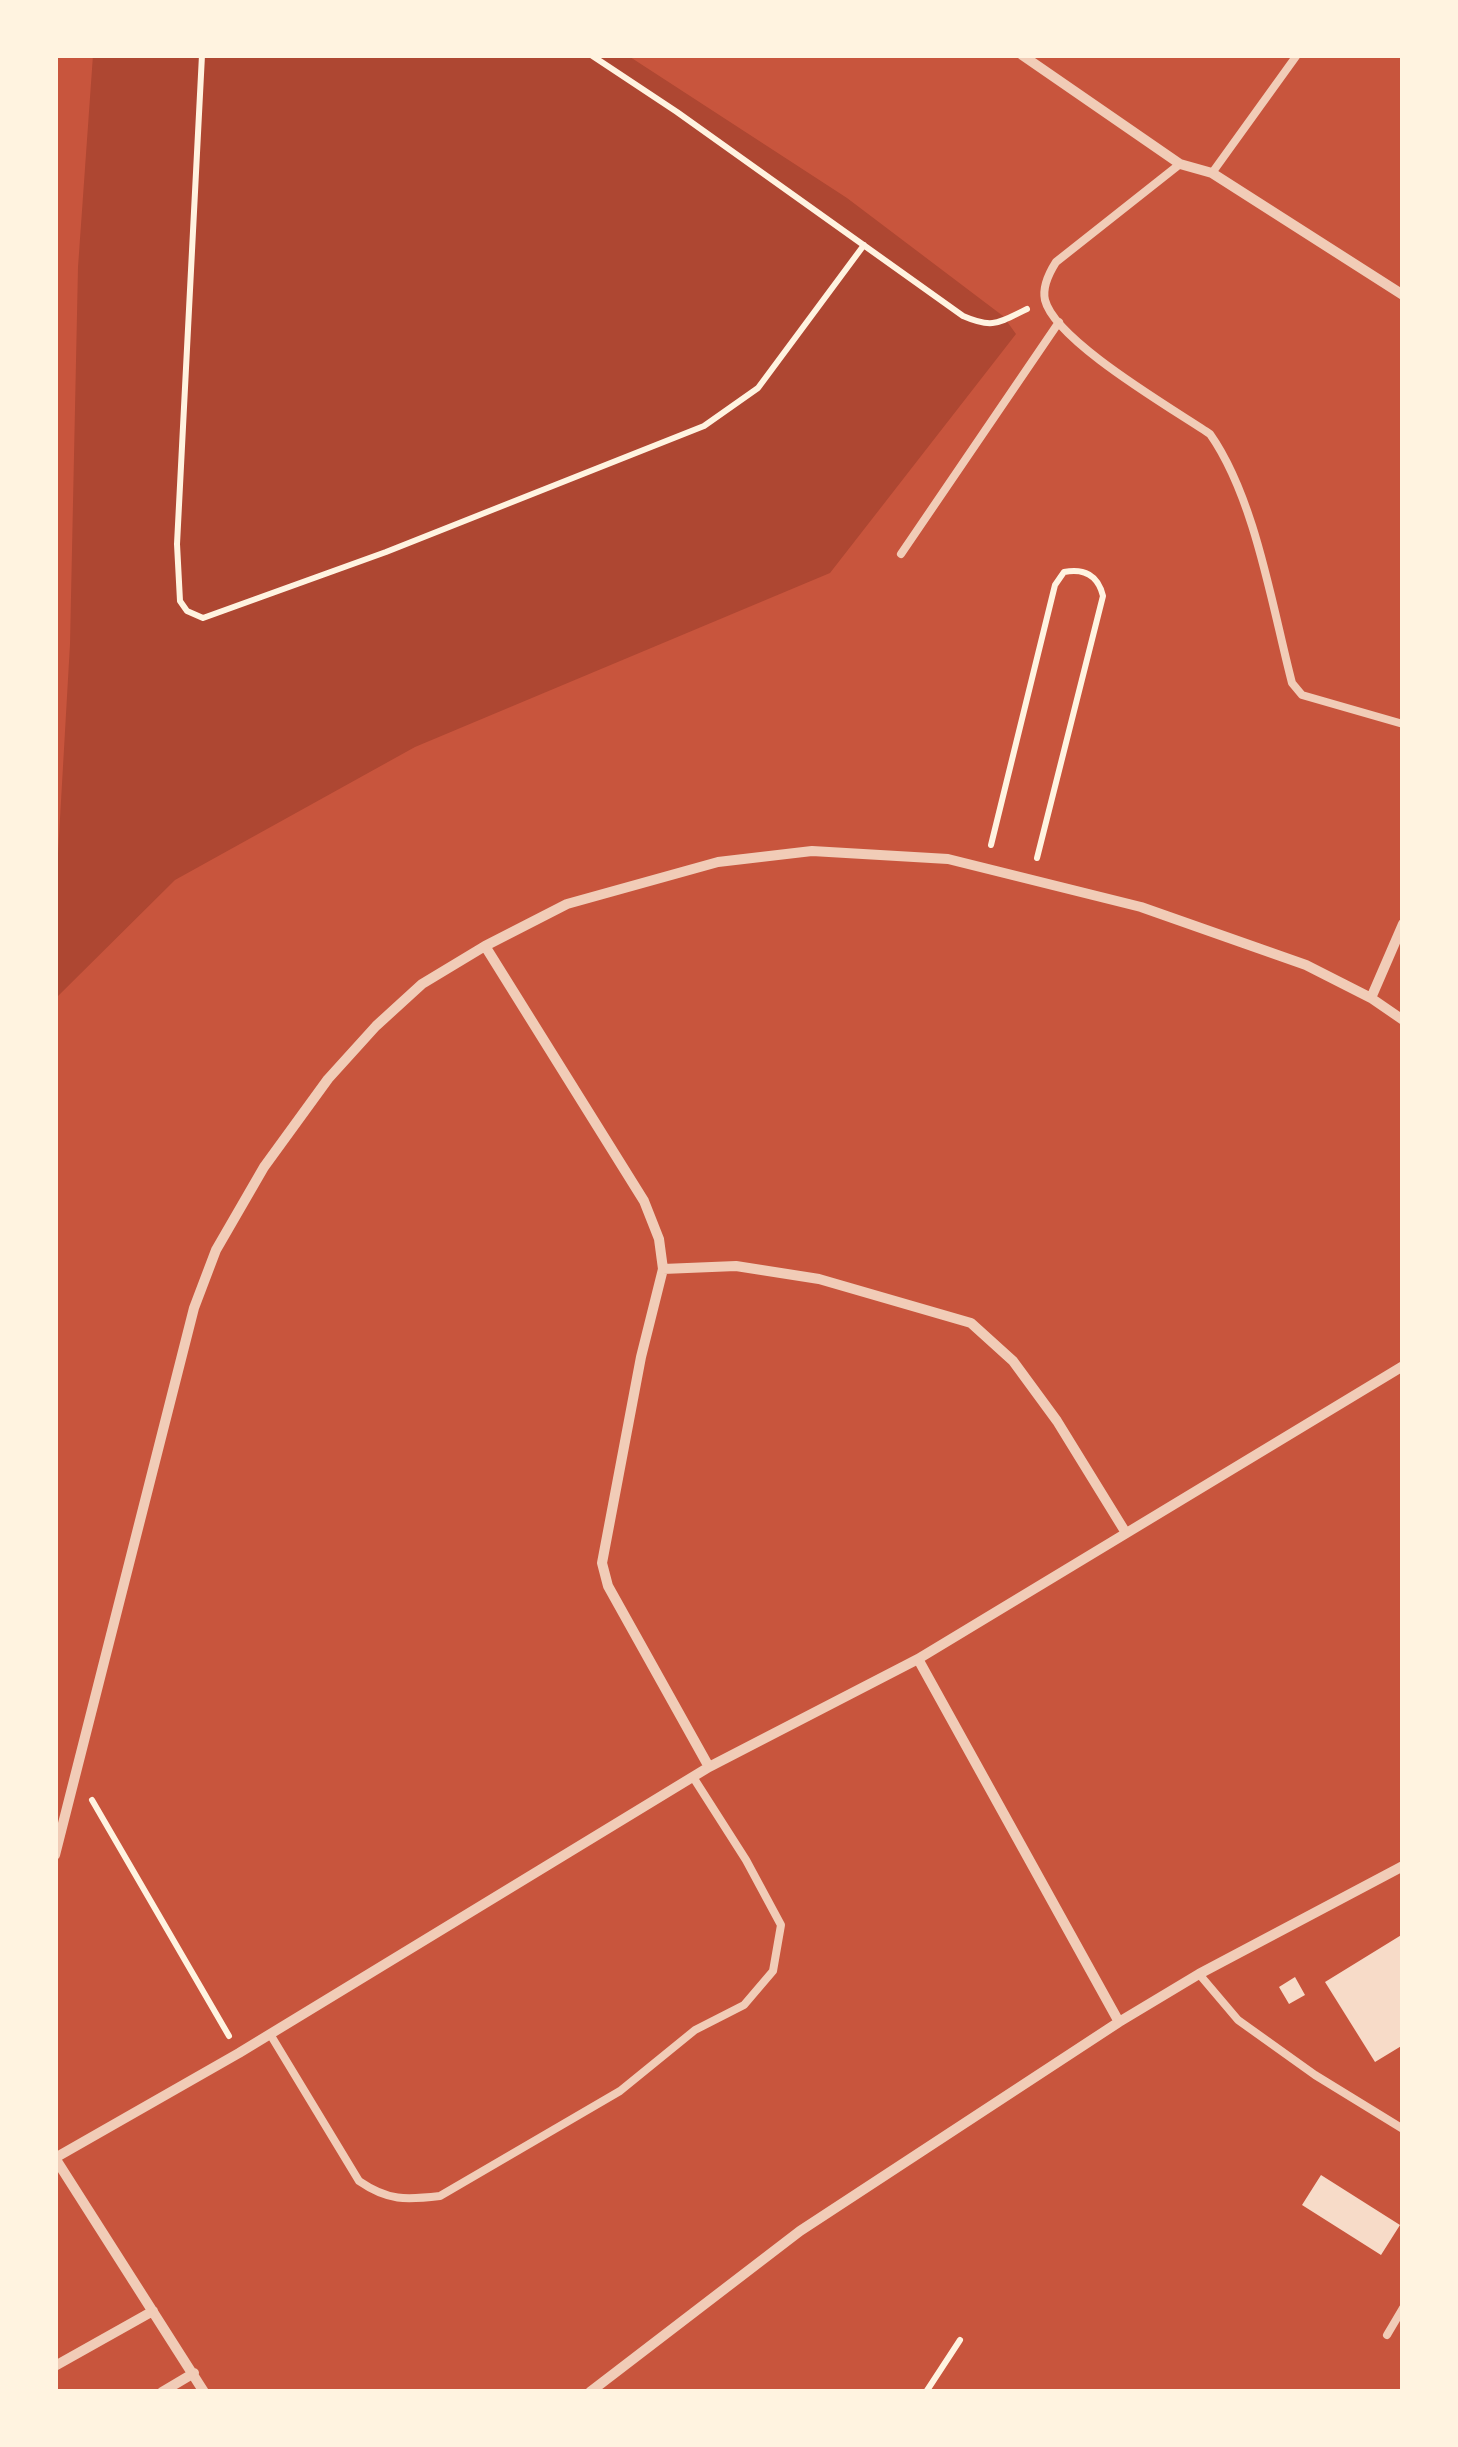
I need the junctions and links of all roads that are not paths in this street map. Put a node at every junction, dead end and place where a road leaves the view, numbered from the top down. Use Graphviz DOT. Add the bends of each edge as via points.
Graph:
graph roads {
  1 [pos="1022,55"];
  2 [pos="1297,55"];
  3 [pos="1180,164"];
  4 [pos="1212,172"];
  5 [pos="1403,295"];
  6 [pos="1058,322"];
  7 [pos="901,554"];
  8 [pos="1403,724"];
  9 [pos="1403,924"];
  10 [pos="485,946"];
  11 [pos="1371,998"];
  12 [pos="1403,1020"];
  13 [pos="663,1269"];
  14 [pos="1403,1366"];
  15 [pos="1126,1533"];
  16 [pos="918,1659"];
  17 [pos="709,1768"];
  18 [pos="693,1777"];
  19 [pos="55,1855"];
  20 [pos="1403,1866"];
  21 [pos="1199,1974"];
  22 [pos="1119,2022"];
  23 [pos="270,2034"];
  24 [pos="1403,2129"];
  25 [pos="55,2158"];
  26 [pos="1403,2308"];
  27 [pos="154,2311"];
  28 [pos="1386,2335"];
  29 [pos="55,2366"];
  30 [pos="194,2373"];
  31 [pos="162,2392"];
  32 [pos="204,2392"];
  33 [pos="590,2392"];
  1 -- 3 [label="street"];
  2 -- 4 [label="lane"];
  3 -- 4 [label="street"];
  3 -- 6 [label="lane" via="1056,262 1045,300"];
  4 -- 5 [label="street"];
  6 -- 7 [label="lane"];
  6 -- 8 [label="lane" via="1086,350 1210,434 1224,454 1241,491 1292,682 1302,695"];
  9 -- 11 [label="street"];
  10 -- 11 [label="street" via="567,904 718,862 851,853 948,859 1142,907 1306,965"];
  10 -- 13 [label="street" via="644,1201"];
  10 -- 19 [label="street" via="422,984 328,1079 264,1167 216,1250 194,1308"];
  11 -- 12 [label="street"];
  13 -- 15 [label="street" via="736,1266 819,1279 972,1323 1014,1360"];
  13 -- 17 [label="street" via="602,1563 608,1586"];
  14 -- 15 [label="street"];
  15 -- 16 [label="street"];
  16 -- 17 [label="street"];
  16 -- 22 [label="street"];
  17 -- 18 [label="street"];
  18 -- 23 [label="street"];
  18 -- 23 [label="lane" via="781,1925 779,1948 773,1971 744,2005 695,2030 620,2091 440,2196 380,2195 360,2181"];
  20 -- 21 [label="street"];
  21 -- 22 [label="street"];
  21 -- 24 [label="lane" via="1238,2020"];
  22 -- 33 [label="street" via="800,2231"];
  23 -- 25 [label="street"];
  25 -- 27 [label="street"];
  26 -- 28 [label="lane"];
  27 -- 29 [label="street"];
  27 -- 30 [label="street"];
  30 -- 31 [label="street"];
  30 -- 32 [label="street"];
}
